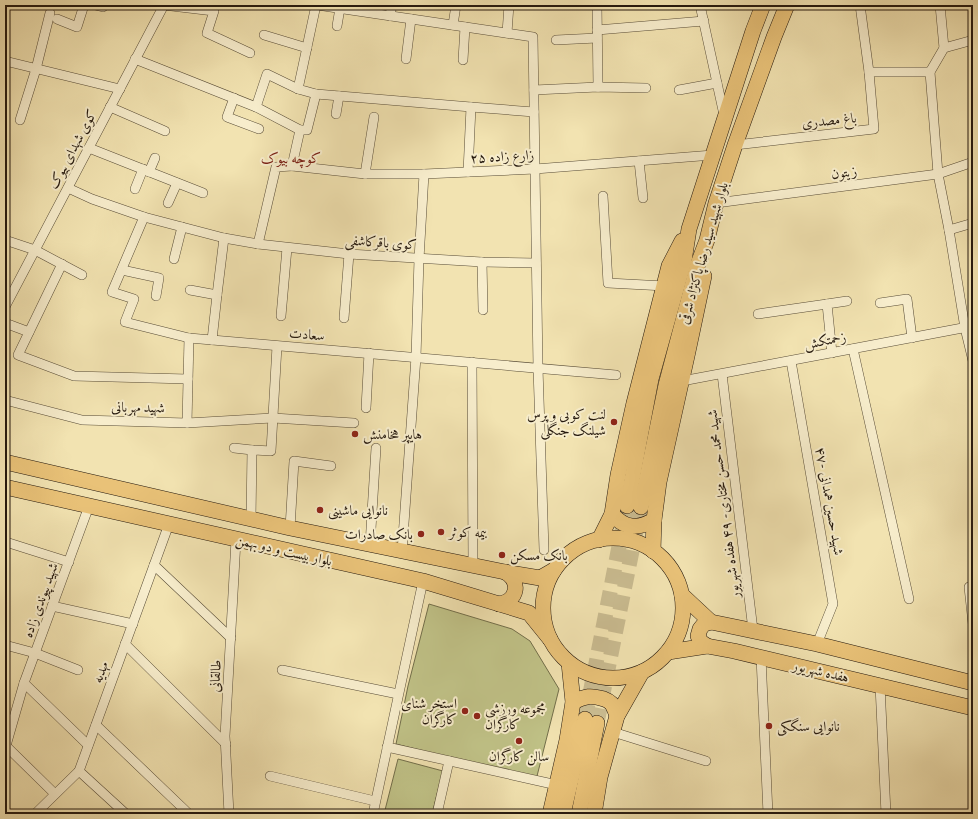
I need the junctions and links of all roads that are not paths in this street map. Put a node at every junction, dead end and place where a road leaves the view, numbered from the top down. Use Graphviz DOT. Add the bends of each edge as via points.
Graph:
graph roads {
  1 [pos="84,5"];
  2 [pos="95,5"];
  3 [pos="103,5"];
  4 [pos="164,5"];
  5 [pos="317,5"];
  6 [pos="392,5"];
  7 [pos="456,5"];
  8 [pos="509,5"];
  9 [pos="597,5"];
  10 [pos="700,5"];
  11 [pos="763,5"];
  12 [pos="787,5"];
  13 [pos="860,5"];
  14 [pos="940,5"];
  15 [pos="340,8"];
  16 [pos="50,12"];
  17 [pos="390,16"];
  18 [pos="57,19"];
  19 [pos="411,19"];
  20 [pos="704,21"];
  21 [pos="453,25"];
  22 [pos="336,26"];
  23 [pos="465,27"];
  24 [pos="507,33"];
  25 [pos="597,34"];
  26 [pos="264,35"];
  27 [pos="556,40"];
  28 [pos="973,40"];
  29 [pos="307,48"];
  30 [pos="944,48"];
  31 [pos="250,53"];
  32 [pos="135,59"];
  33 [pos="406,59"];
  34 [pos="463,60"];
  35 [pos="5,61"];
  36 [pos="36,68"];
  37 [pos="869,72"];
  38 [pos="930,72"];
  39 [pos="717,83"];
  40 [pos="598,87"];
  41 [pos="646,88"];
  42 [pos="120,89"];
  43 [pos="298,89"];
  44 [pos="534,90"];
  45 [pos="679,90"];
  46 [pos="316,94"];
  47 [pos="339,96"];
  48 [pos="234,98"];
  49 [pos="110,107"];
  50 [pos="256,107"];
  51 [pos="471,107"];
  52 [pos="534,112"];
  53 [pos="336,114"];
  54 [pos="374,117"];
  55 [pos="725,118"];
  56 [pos="20,120"];
  57 [pos="259,129"];
  58 [pos="300,130"];
  59 [pos="165,131"];
  60 [pos="735,145"];
  61 [pos="89,148"];
  62 [pos="713,155"];
  63 [pos="155,158"];
  64 [pos="639,161"];
  65 [pos="973,162"];
  66 [pos="292,166"];
  67 [pos="535,169"];
  68 [pos="146,171"];
  69 [pos="468,172"];
  70 [pos="365,174"];
  71 [pos="424,174"];
  72 [pos="938,174"];
  73 [pos="177,183"];
  74 [pos="68,188"];
  75 [pos="135,189"];
  76 [pos="203,193"];
  77 [pos="603,196"];
  78 [pos="643,198"];
  79 [pos="168,203"];
  80 [pos="716,203"];
  81 [pos="144,217"];
  82 [pos="973,222"];
  83 [pos="690,226"];
  84 [pos="182,227"];
  85 [pos="949,230"];
  86 [pos="708,234"];
  87 [pos="224,238"];
  88 [pos="5,240"];
  89 [pos="258,244"];
  90 [pos="287,248"];
  91 [pos="35,250"];
  92 [pos="349,254"];
  93 [pos="174,259"];
  94 [pos="419,259"];
  95 [pos="482,262"];
  96 [pos="62,264"];
  97 [pos="536,264"];
  98 [pos="122,270"];
  99 [pos="82,275"];
  100 [pos="665,286"];
  101 [pos="190,290"];
  102 [pos="217,295"];
  103 [pos="156,296"];
  104 [pos="847,301"];
  105 [pos="880,303"];
  106 [pos="827,304"];
  107 [pos="5,307"];
  108 [pos="483,310"];
  109 [pos="758,314"];
  110 [pos="281,316"];
  111 [pos="344,318"];
  112 [pos="5,323"];
  113 [pos="969,327"];
  114 [pos="29,332"];
  115 [pos="190,338"];
  116 [pos="912,338"];
  117 [pos="212,340"];
  118 [pos="277,346"];
  119 [pos="853,349"];
  120 [pos="832,353"];
  121 [pos="369,354"];
  122 [pos="416,357"];
  123 [pos="791,361"];
  124 [pos="973,361"];
  125 [pos="472,362"];
  126 [pos="538,368"];
  127 [pos="722,374"];
  128 [pos="616,375"];
  129 [pos="188,379"];
  130 [pos="682,381"];
  131 [pos="5,400"];
  132 [pos="366,408"];
  133 [pos="273,418"];
  134 [pos="187,423"];
  135 [pos="354,423"];
  136 [pos="234,448"];
  137 [pos="376,448"];
  138 [pos="252,450"];
  139 [pos="5,462"];
  140 [pos="331,466"];
  141 [pos="5,487"];
  142 [pos="122,489"];
  143 [pos="89,506"];
  144 [pos="117,513"];
  145 [pos="612,514"];
  146 [pos="251,519"];
  147 [pos="654,520"];
  148 [pos="169,524"];
  149 [pos="290,528"];
  150 [pos="236,540"];
  151 [pos="599,540"];
  152 [pos="9,543"];
  153 [pos="370,545"];
  154 [pos="544,550"];
  155 [pos="402,551"];
  156 [pos="653,551"];
  157 [pos="69,562"];
  158 [pos="473,565"];
  159 [pos="154,566"];
  160 [pos="554,570"];
  161 [pos="505,572"];
  162 [pos="423,582"];
  163 [pos="969,587"];
  164 [pos="682,595"];
  165 [pos="909,599"];
  166 [pos="499,604"];
  167 [pos="52,606"];
  168 [pos="711,622"];
  169 [pos="133,624"];
  170 [pos="973,624"];
  171 [pos="753,630"];
  172 [pos="231,638"];
  173 [pos="550,639"];
  174 [pos="125,644"];
  175 [pos="817,644"];
  176 [pos="5,645"];
  177 [pos="707,646"];
  178 [pos="668,652"];
  179 [pos="35,654"];
  180 [pos="761,657"];
  181 [pos="569,663"];
  182 [pos="78,670"];
  183 [pos="282,670"];
  184 [pos="642,672"];
  185 [pos="24,683"];
  186 [pos="973,683"];
  187 [pos="880,685"];
  188 [pos="398,694"];
  189 [pos="573,702"];
  190 [pos="973,708"];
  191 [pos="618,716"];
  192 [pos="96,724"];
  193 [pos="613,732"];
  194 [pos="226,744"];
  195 [pos="88,745"];
  196 [pos="5,746"];
  197 [pos="387,747"];
  198 [pos="449,761"];
  199 [pos="706,761"];
  200 [pos="79,771"];
  201 [pos="270,776"];
  202 [pos="557,785"];
  203 [pos="55,794"];
  204 [pos="375,801"];
  205 [pos="38,813"];
  206 [pos="126,814"];
  207 [pos="189,814"];
  208 [pos="229,814"];
  209 [pos="373,814"];
  210 [pos="437,814"];
  211 [pos="550,814"];
  212 [pos="564,814"];
  213 [pos="579,814"];
  214 [pos="594,814"];
  215 [pos="768,814"];
  216 [pos="886,814"];
  1 -- 18 [label="street" via="77,27"];
  2 -- 3 [label="street"];
  4 -- 31 [label="street" via="214,11 207,33"];
  4 -- 32 [label="street, کوی شهدای بیوک"];
  5 -- 15 [label="street"];
  5 -- 29 [label="street"];
  6 -- 17 [label="street"];
  7 -- 21 [label="street"];
  8 -- 24 [label="street"];
  9 -- 25 [label="street"];
  10 -- 20 [label="street"];
  11 -- 55 [label="main road, بلوار شهید سید رضا پاکنژاد شرقی"];
  12 -- 60 [label="main road, بلوار شهید سید رضا پاکنژاد شرقی"];
  13 -- 37 [label="street, باغ مصدری"];
  14 -- 30 [label="street"];
  15 -- 17 [label="street"];
  15 -- 22 [label="street"];
  16 -- 36 [label="street"];
  17 -- 19 [label="street"];
  19 -- 21 [label="street"];
  19 -- 33 [label="street"];
  20 -- 25 [label="street"];
  20 -- 39 [label="street"];
  21 -- 23 [label="street"];
  23 -- 24 [label="street"];
  23 -- 34 [label="street"];
  24 -- 44 [label="street" via="533,36"];
  25 -- 27 [label="street"];
  25 -- 40 [label="street"];
  26 -- 29 [label="street"];
  28 -- 30 [label="street"];
  29 -- 43 [label="street"];
  30 -- 38 [label="street"];
  32 -- 42 [label="street, کوی شهدای بیوک"];
  32 -- 48 [label="street"];
  35 -- 36 [label="street"];
  36 -- 42 [label="street"];
  36 -- 56 [label="street"];
  37 -- 38 [label="street"];
  37 -- 60 [label="street, باغ مصدری" via="874,129"];
  38 -- 72 [label="street"];
  39 -- 45 [label="street"];
  39 -- 55 [label="street"];
  40 -- 41 [label="street"];
  40 -- 44 [label="street"];
  42 -- 49 [label="street, کوی شهدای بیوک"];
  43 -- 46 [label="street"];
  43 -- 50 [label="street" via="267,74"];
  44 -- 52 [label="street"];
  46 -- 47 [label="street"];
  46 -- 58 [label="street" via="307,130"];
  47 -- 51 [label="street"];
  47 -- 53 [label="street"];
  48 -- 50 [label="street"];
  48 -- 57 [label="street" via="227,117"];
  49 -- 59 [label="street"];
  49 -- 61 [label="street, کوی شهدای بیوک"];
  50 -- 58 [label="street"];
  51 -- 52 [label="street"];
  51 -- 69 [label="street"];
  52 -- 67 [label="street"];
  54 -- 70 [label="street"];
  55 -- 62 [label="main road, بلوار شهید سید رضا پاکنژاد شرقی"];
  58 -- 66 [label="street"];
  60 -- 80 [label="main road, بلوار شهید سید رضا پاکنژاد شرقی"];
  61 -- 68 [label="street"];
  61 -- 74 [label="street, کوی شهدای بیوک"];
  62 -- 64 [label="street, زارع زاده ۲۵"];
  62 -- 83 [label="main road, بلوار شهید سید رضا پاکنژاد شرقی"];
  63 -- 68 [label="street"];
  64 -- 67 [label="street, زارع زاده ۲۵"];
  64 -- 78 [label="street"];
  65 -- 72 [label="street, زیتون"];
  66 -- 70 [label="street, زارع زاده ۲۵"];
  66 -- 89 [label="street" via="276,167"];
  67 -- 69 [label="street, زارع زاده ۲۵"];
  67 -- 97 [label="street"];
  68 -- 73 [label="street"];
  68 -- 75 [label="street"];
  69 -- 71 [label="street, زارع زاده ۲۵"];
  70 -- 71 [label="street, زارع زاده ۲۵"];
  71 -- 94 [label="street"];
  72 -- 80 [label="street, زیتون"];
  72 -- 85 [label="street"];
  73 -- 76 [label="street"];
  73 -- 79 [label="street"];
  74 -- 81 [label="street, کوی باقرکاشفی"];
  74 -- 91 [label="street, کوی شهدای بیوک"];
  77 -- 100 [label="street" via="608,283"];
  80 -- 86 [label="main road, بلوار شهید سید رضا پاکنژاد شرقی"];
  81 -- 84 [label="street, کوی باقرکاشفی"];
  81 -- 98 [label="street, سعادت"];
  82 -- 85 [label="street"];
  83 -- 86 [label="main road, بلوار شهید سید رضا پاکنژاد شرقی" via="684,261 651,379 634,507"];
  83 -- 100 [label="main road" via="669,266"];
  84 -- 87 [label="street, کوی باقرکاشفی"];
  84 -- 93 [label="street"];
  85 -- 113 [label="street"];
  86 -- 130 [label="main road" via="703,282"];
  87 -- 89 [label="street, کوی باقرکاشفی"];
  87 -- 102 [label="street"];
  88 -- 91 [label="street"];
  89 -- 90 [label="street, کوی باقرکاشفی"];
  90 -- 92 [label="street, کوی باقرکاشفی"];
  90 -- 110 [label="street"];
  91 -- 96 [label="street"];
  91 -- 107 [label="street, کوی شهدای بیوک"];
  92 -- 94 [label="street, کوی باقرکاشفی"];
  92 -- 111 [label="street"];
  94 -- 95 [label="street, کوی باقرکاشفی"];
  94 -- 122 [label="street"];
  95 -- 97 [label="street, کوی باقرکاشفی"];
  95 -- 108 [label="street"];
  96 -- 99 [label="street"];
  96 -- 114 [label="street"];
  97 -- 126 [label="street"];
  98 -- 103 [label="street" via="159,278"];
  98 -- 115 [label="street, سعادت" via="112,292 134,299 125,322"];
  100 -- 145 [label="main road" via="634,403"];
  101 -- 102 [label="street"];
  102 -- 117 [label="street"];
  104 -- 106 [label="street"];
  105 -- 116 [label="street" via="907,299"];
  106 -- 109 [label="street"];
  106 -- 120 [label="street"];
  112 -- 114 [label="street"];
  113 -- 116 [label="street, زحمتکش"];
  113 -- 124 [label="street"];
  114 -- 129 [label="street" via="18,355 74,376"];
  115 -- 117 [label="street, سعادت"];
  115 -- 129 [label="street"];
  116 -- 119 [label="street, زحمتکش"];
  117 -- 118 [label="street, سعادت"];
  118 -- 121 [label="street, سعادت"];
  118 -- 133 [label="street"];
  119 -- 120 [label="street, زحمتکش"];
  119 -- 165 [label="street"];
  120 -- 123 [label="street, زحمتکش"];
  121 -- 122 [label="street, سعادت"];
  121 -- 132 [label="street"];
  122 -- 125 [label="street, سعادت"];
  122 -- 155 [label="street"];
  123 -- 127 [label="street, زحمتکش"];
  123 -- 175 [label="street, شهید حسین همدانی -۴۷" via="833,604"];
  125 -- 126 [label="street, سعادت"];
  125 -- 158 [label="street"];
  126 -- 128 [label="street, سعادت"];
  126 -- 154 [label="street"];
  127 -- 130 [label="street, زحمتکش"];
  127 -- 171 [label="street, شهید محمد حسن مختاری- ۴۹ هفده شهریور"];
  129 -- 134 [label="street"];
  130 -- 147 [label="main road" via="659,482"];
  131 -- 134 [label="street, شهید مهربانی" via="82,420"];
  133 -- 134 [label="street, شهید مهربانی"];
  133 -- 135 [label="street, شهید مهربانی"];
  133 -- 138 [label="street" via="271,451"];
  136 -- 138 [label="street"];
  137 -- 153 [label="street"];
  138 -- 146 [label="street"];
  139 -- 142 [label="main road, بلوار بیست و دو بهمن"];
  140 -- 149 [label="street" via="294,461"];
  141 -- 143 [label="main road, بلوار بیست و دو بهمن"];
  142 -- 144 [label="main road"];
  142 -- 146 [label="main road, بلوار بیست و دو بهمن"];
  143 -- 144 [label="main road, بلوار بیست و دو بهمن"];
  143 -- 157 [label="street, شهید پیوندی زاده"];
  144 -- 148 [label="main road, بلوار بیست و دو بهمن"];
  145 -- 147 [label="main road" via="617,520 631,526 647,524"];
  145 -- 151 [label="main road"];
  146 -- 149 [label="main road, بلوار بیست و دو بهمن"];
  147 -- 156 [label="main road"];
  148 -- 150 [label="main road, بلوار بیست و دو بهمن"];
  148 -- 159 [label="street, مهدیه"];
  149 -- 153 [label="main road, بلوار بیست و دو بهمن"];
  150 -- 162 [label="main road, بلوار بیست و دو بهمن"];
  150 -- 172 [label="street, طالقانی"];
  151 -- 156 [label="main road" via="618,538 636,542"];
  151 -- 160 [label="main road" via="581,546 566,556"];
  152 -- 157 [label="street"];
  153 -- 155 [label="main road, بلوار بیست و دو بهمن"];
  155 -- 158 [label="main road, بلوار بیست و دو بهمن"];
  156 -- 164 [label="main road" via="667,564"];
  157 -- 167 [label="street, شهید پیوندی زاده"];
  158 -- 161 [label="main road, بلوار بیست و دو بهمن"];
  159 -- 169 [label="street, مهدیه"];
  159 -- 172 [label="street"];
  160 -- 161 [label="main road, بلوار بیست و دو بهمن" via="540,578"];
  160 -- 173 [label="main road" via="545,592 543,616"];
  161 -- 166 [label="main road" via="513,578 516,588 512,597"];
  162 -- 166 [label="main road, بلوار بیست و دو بهمن"];
  162 -- 188 [label="street"];
  163 -- 170 [label="street"];
  164 -- 168 [label="main road"];
  164 -- 178 [label="main road" via="683,615 680,628"];
  166 -- 173 [label="main road, بلوار بیست و دو بهمن" via="529,613"];
  167 -- 169 [label="street"];
  167 -- 179 [label="street, شهید پیوندی زاده"];
  168 -- 171 [label="main road, هفده شهریور"];
  168 -- 177 [label="main road" via="704,624 698,636"];
  169 -- 174 [label="street, مهدیه"];
  171 -- 175 [label="main road, هفده شهریور"];
  172 -- 194 [label="street, طالقانی"];
  173 -- 181 [label="main road"];
  174 -- 192 [label="street, مهدیه"];
  174 -- 194 [label="street"];
  175 -- 186 [label="main road, هفده شهریور"];
  176 -- 179 [label="street"];
  177 -- 178 [label="main road, هفده شهریور"];
  177 -- 180 [label="main road, هفده شهریور"];
  178 -- 184 [label="main road"];
  179 -- 182 [label="street"];
  179 -- 185 [label="street, شهید پیوندی زاده"];
  180 -- 187 [label="main road, هفده شهریور"];
  180 -- 215 [label="street"];
  181 -- 184 [label="main road" via="586,673 605,678 624,678"];
  181 -- 189 [label="main road"];
  183 -- 188 [label="street"];
  184 -- 191 [label="main road"];
  185 -- 195 [label="street"];
  185 -- 196 [label="street, شهید پیوندی زاده"];
  187 -- 190 [label="main road, هفده شهریور"];
  187 -- 216 [label="street"];
  188 -- 197 [label="street"];
  189 -- 191 [label="main road" via="592,696 607,700"];
  189 -- 202 [label="main road"];
  191 -- 193 [label="main road"];
  192 -- 195 [label="street, مهدیه"];
  192 -- 207 [label="street"];
  193 -- 199 [label="street"];
  193 -- 214 [label="main road" via="600,776"];
  194 -- 208 [label="street, طالقانی"];
  195 -- 200 [label="street, مهدیه"];
  196 -- 203 [label="street"];
  197 -- 198 [label="street"];
  197 -- 204 [label="street"];
  198 -- 202 [label="street"];
  198 -- 210 [label="street"];
  200 -- 203 [label="street, مهدیه"];
  200 -- 206 [label="street"];
  201 -- 204 [label="street"];
  202 -- 211 [label="main road"];
  203 -- 205 [label="street, مهدیه"];
  204 -- 209 [label="street"];
  212 -- 213 [label="main road" via="591,721"];
}
